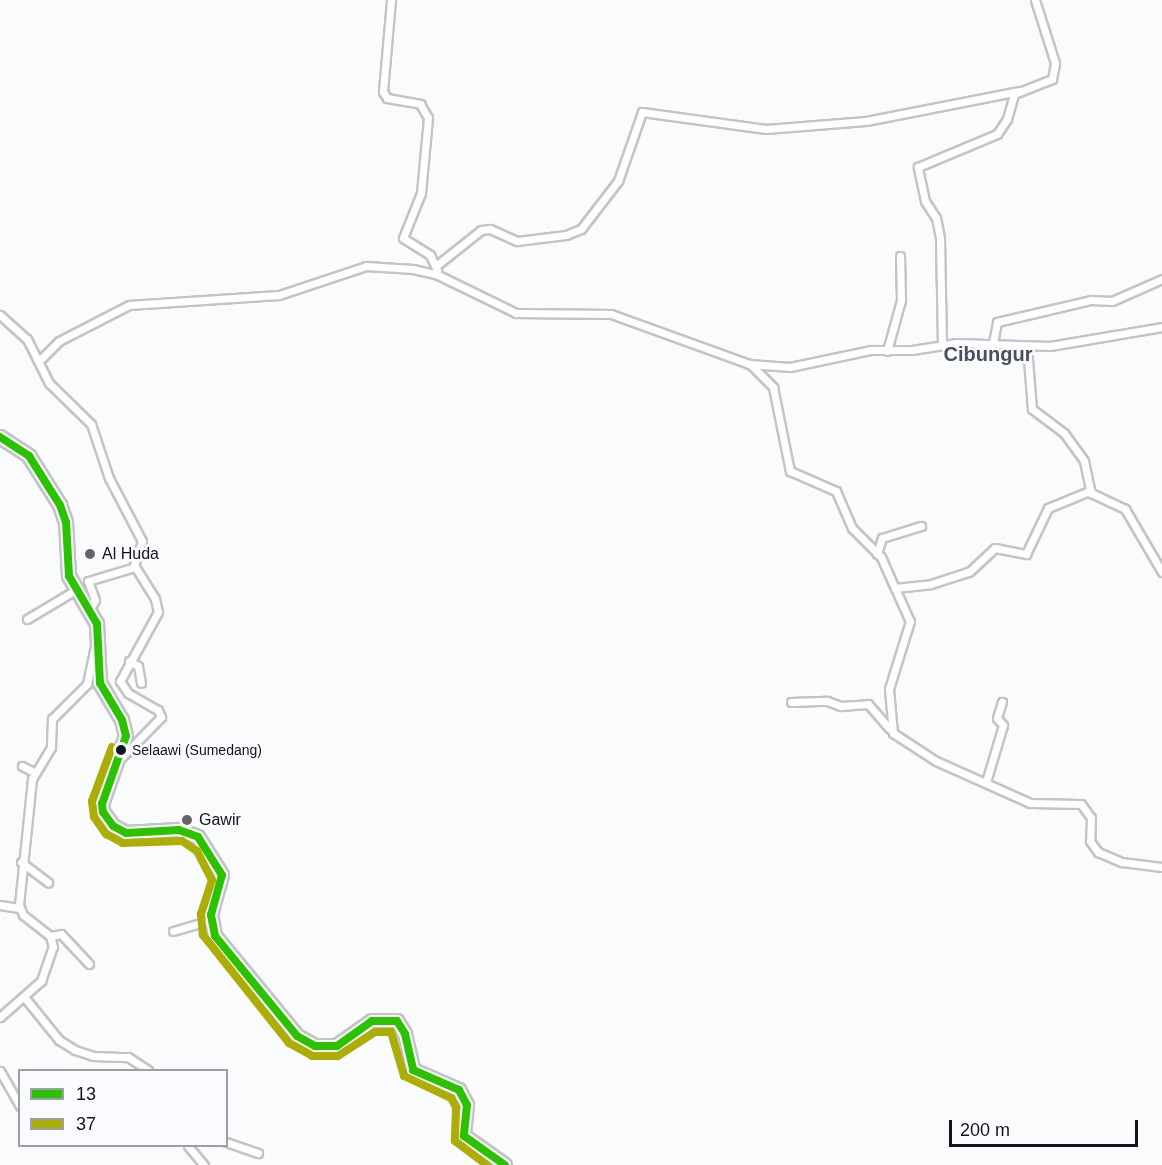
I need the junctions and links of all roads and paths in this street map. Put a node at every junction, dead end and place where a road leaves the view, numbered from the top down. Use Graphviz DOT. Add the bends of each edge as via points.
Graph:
graph roads {
  1 [pos="391,0"];
  2 [pos="1035,0"];
  3 [pos="1019,90"];
  4 [pos="900,256"];
  5 [pos="436,266"];
  6 [pos="438,275"];
  7 [pos="1162,279"];
  8 [pos="0,315"];
  9 [pos="1162,327"];
  10 [pos="993,343"];
  11 [pos="942,344"];
  12 [pos="1027,346"];
  13 [pos="887,351"];
  14 [pos="39,361"];
  15 [pos="749,364"];
  16 [pos="0,437"];
  17 [pos="1089,492"];
  18 [pos="921,526"];
  19 [pos="877,554"];
  20 [pos="135,567"];
  21 [pos="1162,572"];
  22 [pos="895,588"];
  23 [pos="76,589"];
  24 [pos="90,609"];
  25 [pos="27,619"];
  26 [pos="100,636"];
  27 [pos="129,661"];
  28 [pos="141,683"];
  29 [pos="791,702"];
  30 [pos="1002,702"];
  31 [pos="890,729"];
  32 [pos="118,761"];
  33 [pos="22,766"];
  34 [pos="34,772"];
  35 [pos="986,782"];
  36 [pos="21,862"];
  37 [pos="1162,867"];
  38 [pos="48,882"];
  39 [pos="0,905"];
  40 [pos="19,908"];
  41 [pos="211,920"];
  42 [pos="173,931"];
  43 [pos="50,936"];
  44 [pos="89,964"];
  45 [pos="25,998"];
  46 [pos="0,1017"];
  47 [pos="145,1069"];
  48 [pos="0,1071"];
  49 [pos="18,1102"];
  50 [pos="228,1143"];
  51 [pos="189,1147"];
  52 [pos="258,1153"];
  53 [pos="204,1165"];
  54 [pos="505,1165"];
  1 -- 5 [label="street" via="383,94 420,104 428,118 421,193 403,238 429,255"];
  2 -- 3 [label="street" via="1055,63 1052,79"];
  3 -- 5 [label="street" via="866,121 766,129 642,112 618,181 581,229 566,235 517,240 490,229 481,230"];
  3 -- 11 [label="street" via="997,134 918,167 925,201 936,218 940,238"];
  4 -- 13 [label="street" via="901,300"];
  5 -- 6 [label="street"];
  6 -- 14 [label="street" via="366,266 279,295 129,304 59,341"];
  6 -- 15 [label="street" via="516,313 611,314"];
  7 -- 10 [label="street" via="1112,301 1085,301 997,322"];
  8 -- 14 [label="street" via="27,339"];
  9 -- 12 [label="street" via="1082,343"];
  10 -- 11 [label="street"];
  10 -- 12 [label="street"];
  11 -- 13 [label="street"];
  12 -- 17 [label="street" via="1030,406 1064,433 1084,461"];
  13 -- 15 [label="street" via="860,351 810,365"];
  14 -- 20 [label="street" via="49,383 91,424 109,478 142,541"];
  15 -- 19 [label="street" via="772,387 790,471 833,489 852,528"];
  16 -- 23 [label="main road" via="28,456 60,505 66,522 67,569"];
  17 -- 21 [label="street" via="1124,508"];
  17 -- 22 [label="street" via="1048,508 1026,554 994,548 975,569 961,575 932,584"];
  18 -- 19 [label="street" via="882,538"];
  19 -- 22 [label="street"];
  20 -- 24 [label="street" via="88,581 95,602"];
  20 -- 27 [label="street" via="158,609"];
  22 -- 31 [label="street" via="910,621 891,680"];
  23 -- 24 [label="main road"];
  23 -- 25 [label="street"];
  24 -- 26 [label="main road"];
  26 -- 32 [label="main road" via="100,683 125,728"];
  26 -- 34 [label="street" via="87,684 51,722 51,747"];
  27 -- 28 [label="street" via="138,666"];
  27 -- 32 [label="street" via="120,676 122,685 137,701 158,710 161,717"];
  29 -- 31 [label="street" via="868,704"];
  30 -- 35 [label="street" via="998,718 1003,725"];
  31 -- 35 [label="street" via="918,751"];
  32 -- 41 [label="main road" via="102,804 103,812 113,826 126,833 178,830 198,837 222,875"];
  33 -- 34 [label="street"];
  34 -- 36 [label="street"];
  35 -- 37 [label="street" via="1030,802 1080,804 1091,818 1089,839 1098,852 1122,862"];
  36 -- 38 [label="street"];
  36 -- 40 [label="street"];
  39 -- 40 [label="street"];
  40 -- 43 [label="street"];
  41 -- 42 [label="street"];
  41 -- 54 [label="main road" via="219,941 308,1044 342,1045 378,1019 401,1024 413,1070 459,1090 467,1105 464,1136"];
  43 -- 44 [label="street" via="61,934"];
  43 -- 45 [label="street" via="53,947 44,976"];
  45 -- 46 [label="street"];
  45 -- 47 [label="street" via="59,1040 75,1050 93,1056 128,1057"];
  48 -- 49 [label="street"];
  50 -- 52 [label="street"];
  51 -- 53 [label="street"];
}
